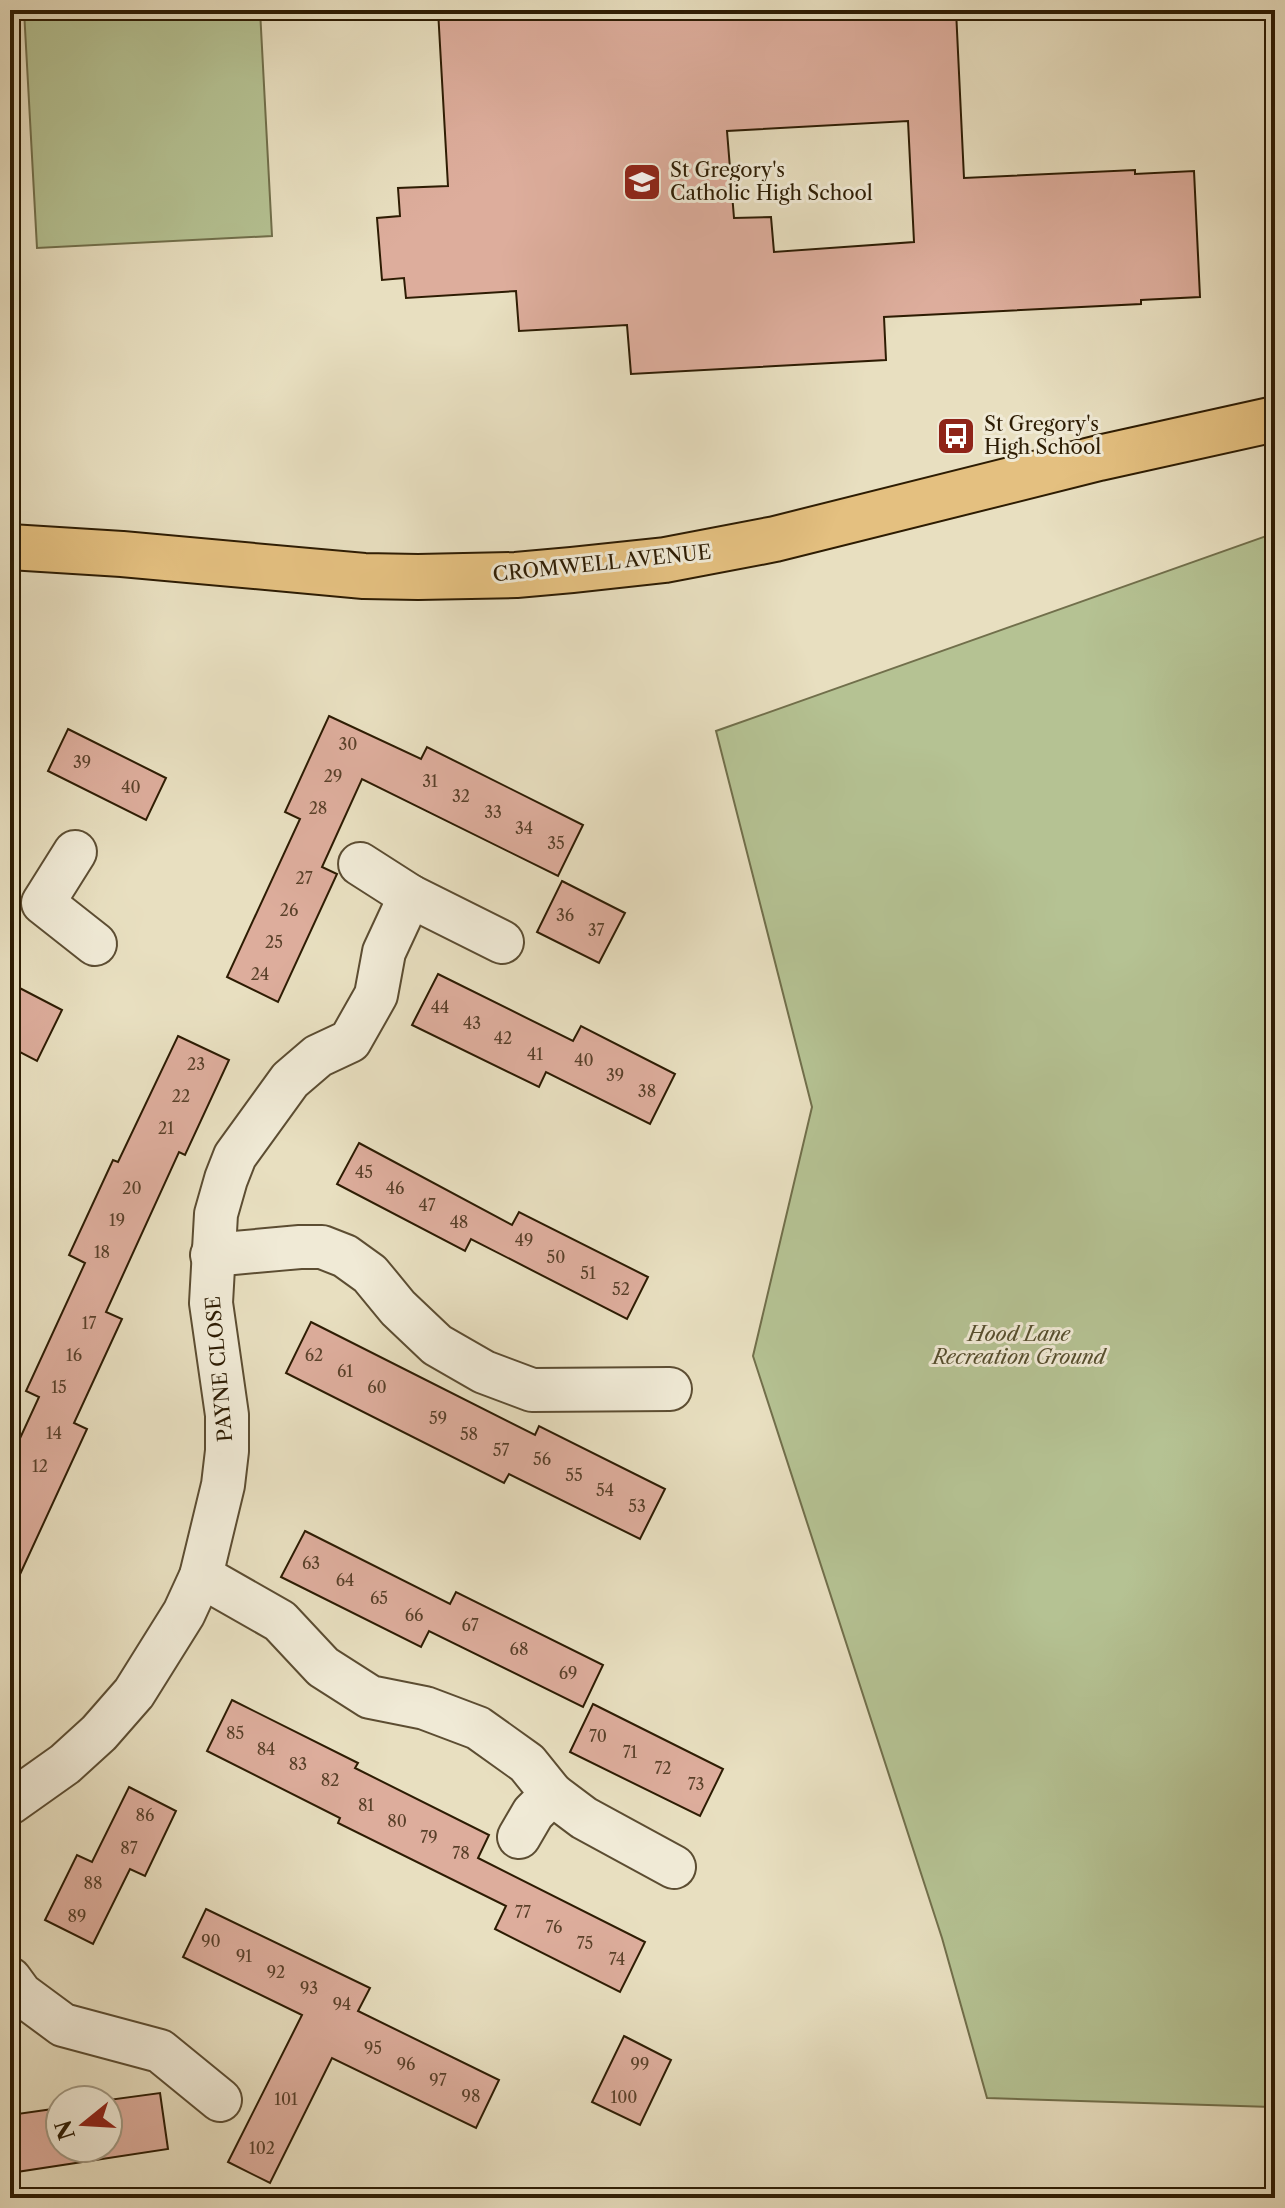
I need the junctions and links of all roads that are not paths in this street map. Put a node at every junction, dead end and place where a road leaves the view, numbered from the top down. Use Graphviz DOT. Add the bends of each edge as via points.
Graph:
graph roads {
  1 [pos="1275,419"];
  2 [pos="10,547"];
  3 [pos="75,852"];
  4 [pos="360,864"];
  5 [pos="26,895"];
  6 [pos="410,896"];
  7 [pos="502,942"];
  8 [pos="95,944"];
  9 [pos="212,1255"];
  10 [pos="670,1389"];
  11 [pos="201,1576"];
  12 [pos="552,1794"];
  13 [pos="10,1803"];
  14 [pos="519,1837"];
  15 [pos="674,1867"];
  16 [pos="10,1979"];
  17 [pos="220,2100"];
  1 -- 2 [label="main road, CROMWELL AVENUE" via="775,539 665,560 572,570 364,576"];
  3 -- 5 [label="street"];
  4 -- 6 [label="street"];
  5 -- 8 [label="street"];
  6 -- 7 [label="street"];
  6 -- 9 [label="street, PAYNE CLOSE" via="384,952 376,995 350,1041 318,1056 290,1080 235,1156 216,1214"];
  9 -- 10 [label="street" via="322,1247 345,1256 370,1274 437,1345 484,1372 532,1390"];
  9 -- 11 [label="street, PAYNE CLOSE" via="211,1303 227,1451"];
  11 -- 12 [label="street" via="280,1621 323,1667 370,1697 425,1708 478,1728 527,1763"];
  11 -- 13 [label="street, PAYNE CLOSE" via="134,1693 65,1764"];
  12 -- 14 [label="street"];
  12 -- 15 [label="street" via="584,1818"];
  16 -- 17 [label="street" via="21,1994 63,2025 160,2051"];
}
